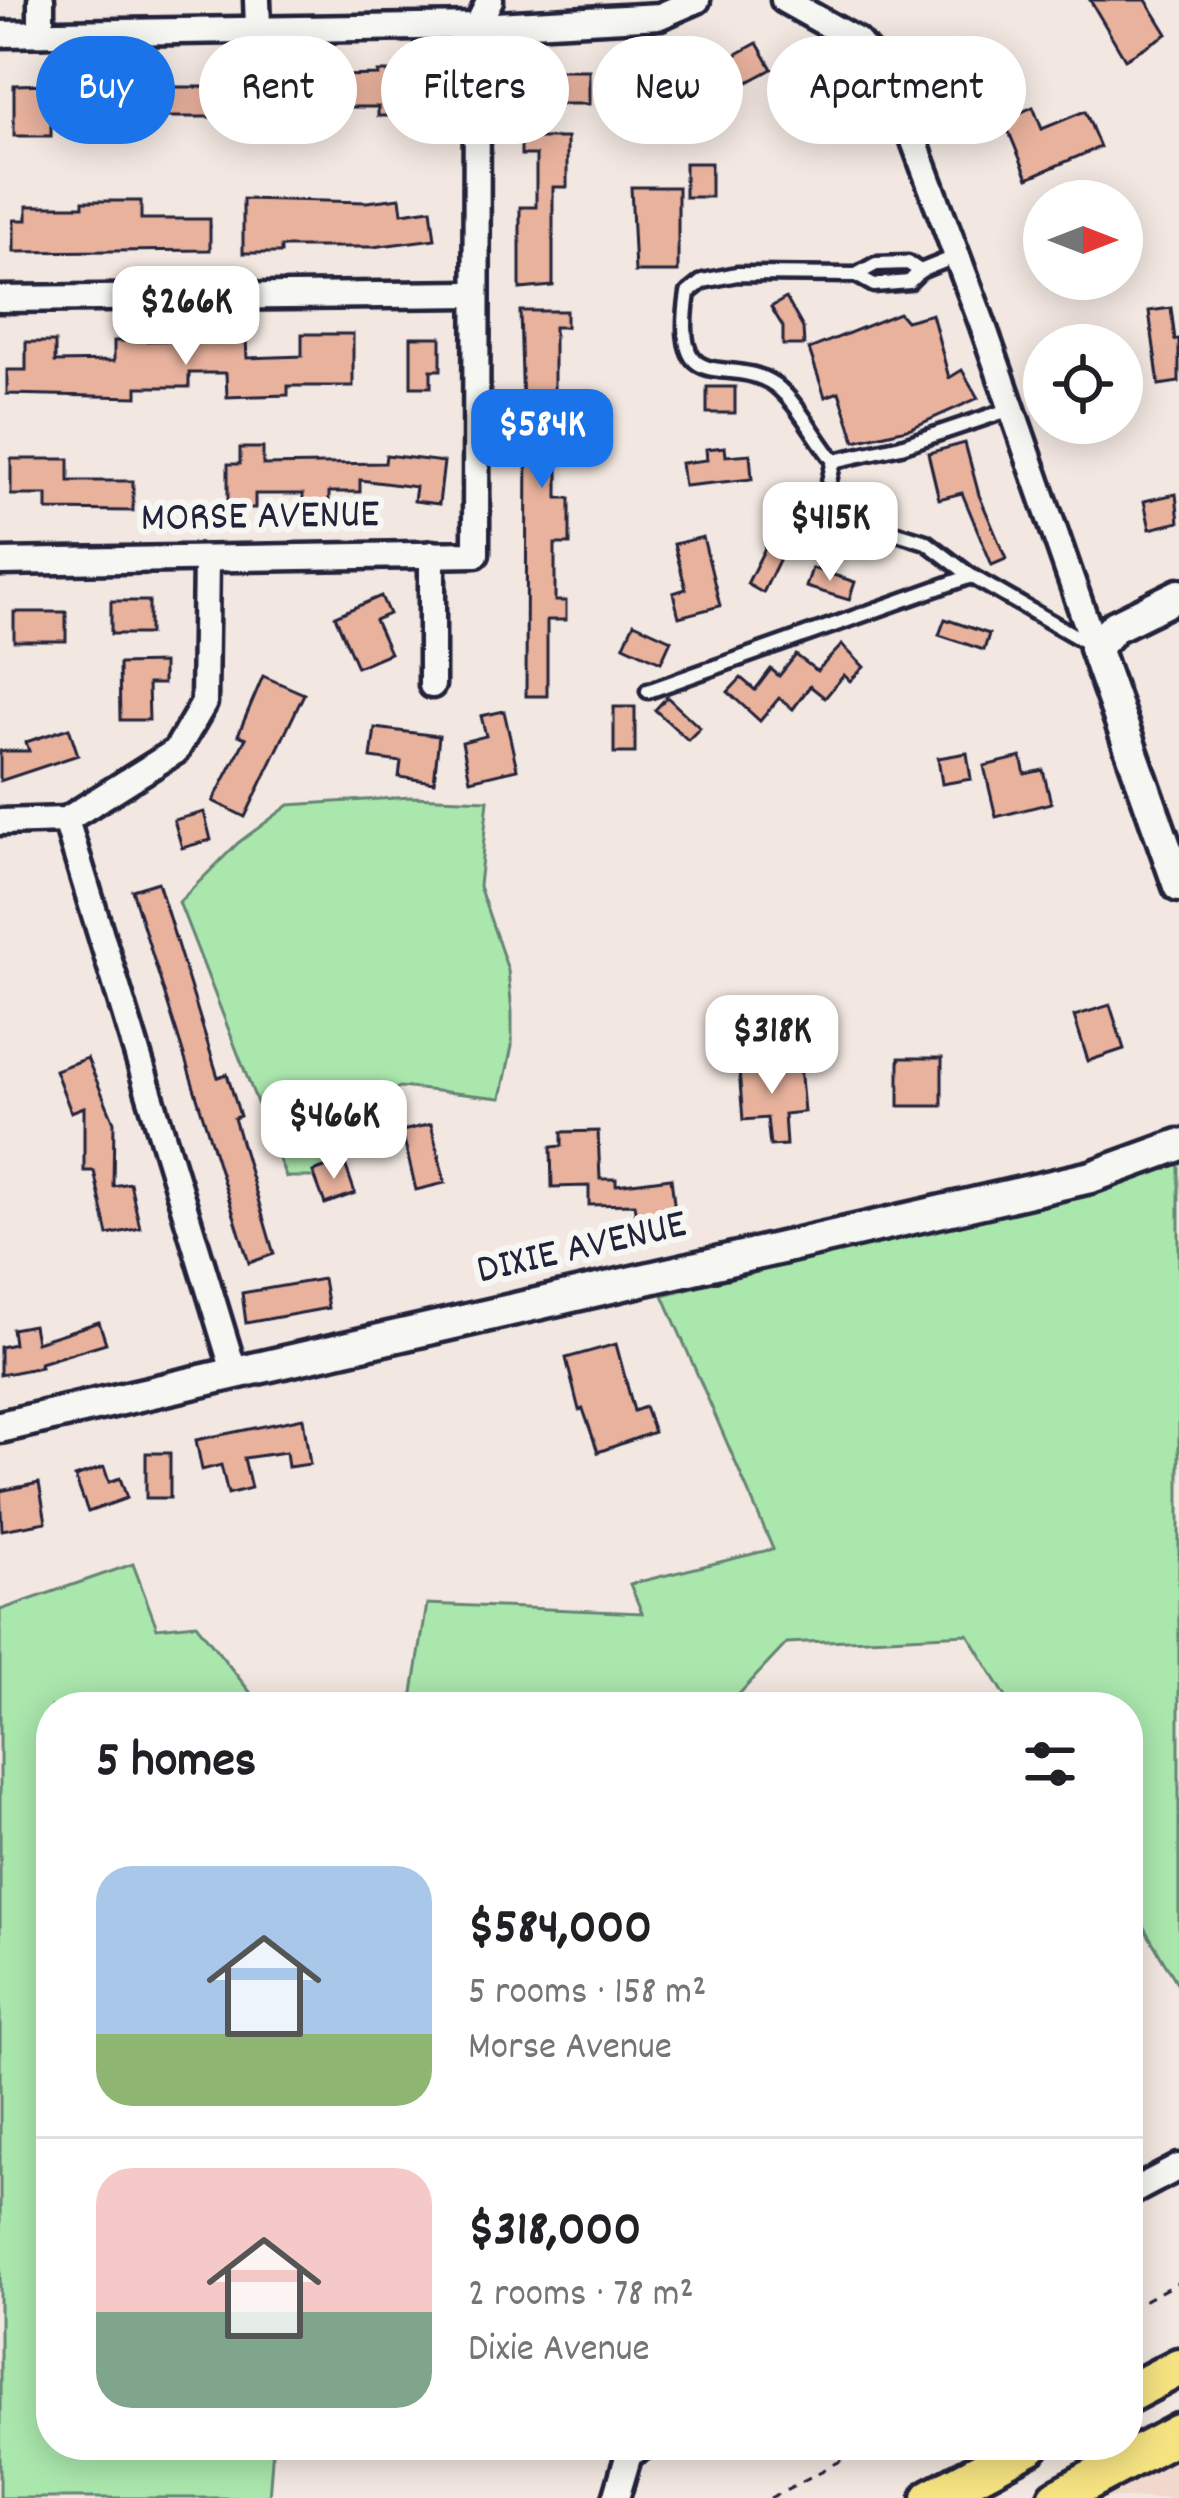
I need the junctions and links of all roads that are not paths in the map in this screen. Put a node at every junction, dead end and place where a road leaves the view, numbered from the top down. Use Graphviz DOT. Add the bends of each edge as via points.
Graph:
graph roads {
  1 [pos="41,0"];
  2 [pos="257,0"];
  3 [pos="490,0"];
  4 [pos="698,0"];
  5 [pos="784,0"];
  6 [pos="477,26"];
  7 [pos="258,27"];
  8 [pos="40,33"];
  9 [pos="0,34"];
  10 [pos="957,256"];
  11 [pos="475,294"];
  12 [pos="0,299"];
  13 [pos="1011,409"];
  14 [pos="834,461"];
  15 [pos="432,554"];
  16 [pos="206,559"];
  17 [pos="0,562"];
  18 [pos="971,576"];
  19 [pos="1179,595"];
  20 [pos="1095,648"];
  21 [pos="432,685"];
  22 [pos="648,691"];
  23 [pos="66,820"];
  24 [pos="0,822"];
  25 [pos="1179,886"];
  26 [pos="1179,1145"];
  27 [pos="234,1370"];
  28 [pos="0,1427"];
  29 [pos="1179,2167"];
  30 [pos="1143,2186"];
  31 [pos="1179,2367"];
  32 [pos="1143,2386"];
  33 [pos="1179,2433"];
  34 [pos="1143,2452"];
  35 [pos="626,2460"];
  36 [pos="1003,2460"];
  37 [pos="1128,2460"];
  38 [pos="616,2498"];
  39 [pos="931,2498"];
  40 [pos="1057,2498"];
  1 -- 8 [label="street"];
  2 -- 7 [label="street"];
  3 -- 6 [label="street"];
  4 -- 6 [label="street" via="660,16"];
  5 -- 10 [label="street" via="857,41 892,82"];
  6 -- 7 [label="street"];
  6 -- 11 [label="street"];
  7 -- 8 [label="street"];
  8 -- 9 [label="street"];
  10 -- 13 [label="street"];
  10 -- 14 [label="lane" via="920,271 908,263 876,264 856,275 737,274 688,293 688,349 697,362 773,384"];
  11 -- 12 [label="street"];
  11 -- 15 [label="street, MORSE AVENUE" via="476,554"];
  13 -- 14 [label="lane"];
  13 -- 20 [label="street"];
  14 -- 18 [label="lane" via="826,493 834,506 926,542"];
  15 -- 16 [label="street, MORSE AVENUE"];
  15 -- 21 [label="street"];
  16 -- 17 [label="street, MORSE AVENUE"];
  16 -- 23 [label="street" via="205,703 176,751"];
  18 -- 20 [label="lane"];
  18 -- 22 [label="lane"];
  19 -- 20 [label="street" via="1114,627"];
  20 -- 25 [label="street"];
  23 -- 24 [label="street"];
  23 -- 27 [label="street"];
  26 -- 27 [label="street, DIXIE AVENUE" via="1091,1177"];
  27 -- 28 [label="street, DIXIE AVENUE"];
  29 -- 30 [label="street"];
  31 -- 32 [label="main road"];
  33 -- 34 [label="main road"];
  35 -- 38 [label="street"];
  36 -- 39 [label="main road"];
  37 -- 40 [label="main road"];
}
